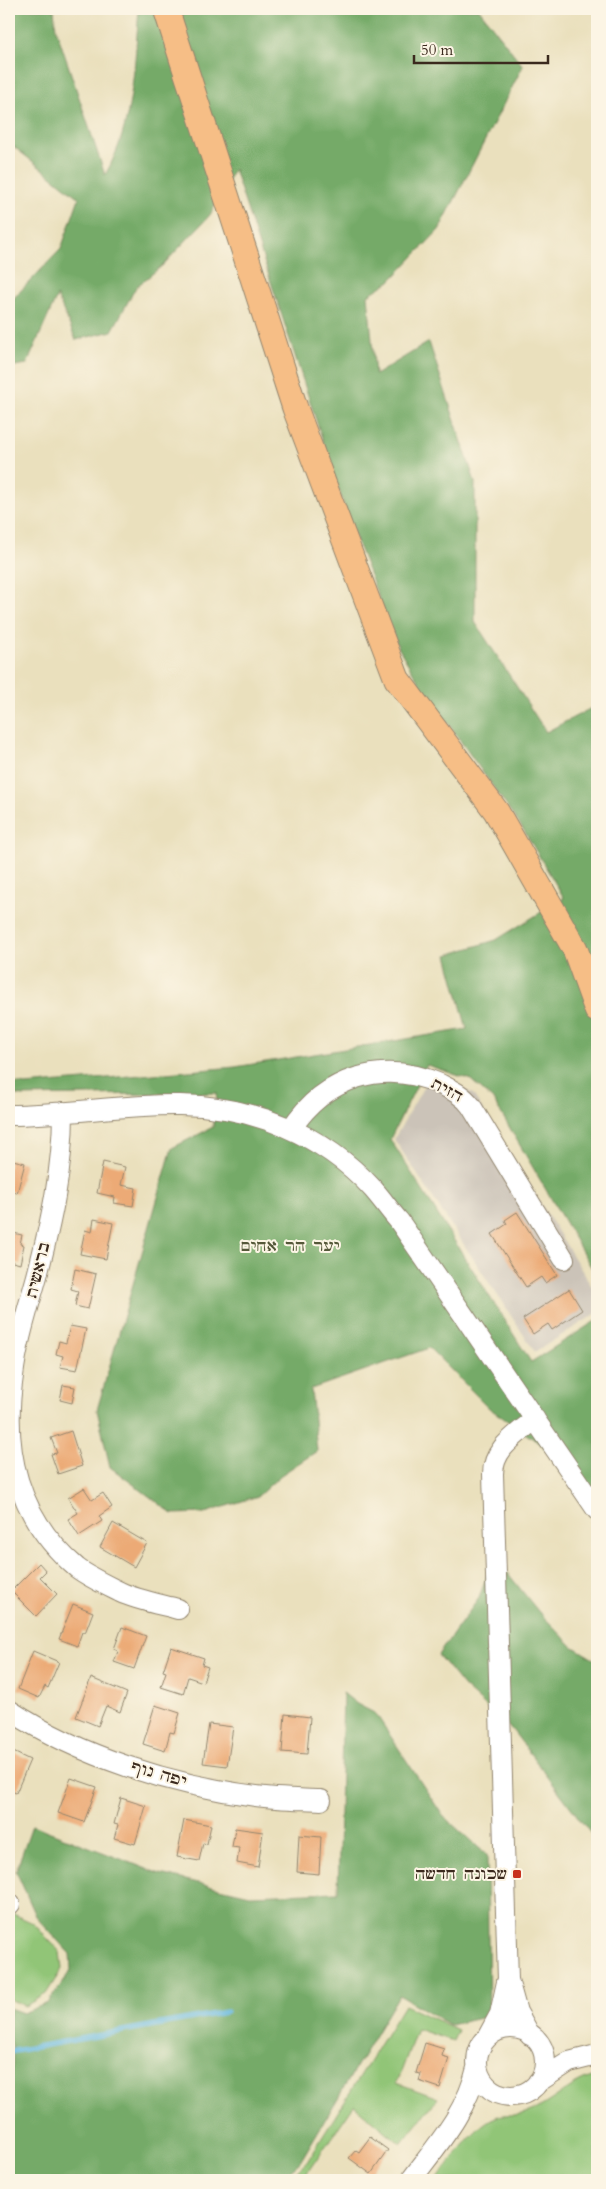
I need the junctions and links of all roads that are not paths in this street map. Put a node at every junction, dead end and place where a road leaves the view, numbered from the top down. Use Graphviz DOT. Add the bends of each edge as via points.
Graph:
graph roads {
  1 [pos="166,9"];
  2 [pos="597,1010"];
  3 [pos="63,1112"];
  4 [pos="9,1115"];
  5 [pos="291,1129"];
  6 [pos="564,1259"];
  7 [pos="535,1419"];
  8 [pos="597,1510"];
  9 [pos="178,1609"];
  10 [pos="9,1710"];
  11 [pos="321,1800"];
  12 [pos="508,1980"];
  13 [pos="487,2038"];
  14 [pos="534,2040"];
  15 [pos="593,2055"];
  16 [pos="477,2068"];
  17 [pos="538,2082"];
  18 [pos="503,2096"];
  19 [pos="460,2115"];
  20 [pos="411,2180"];
  1 -- 2 [label="main road" via="295,408 397,679 496,811 575,949"];
  3 -- 4 [label="street"];
  3 -- 5 [label="street" via="196,1106 249,1113"];
  3 -- 9 [label="street, בראשית" via="56,1195 13,1376 9,1420 13,1462 25,1502 42,1531 78,1569 122,1593"];
  5 -- 6 [label="street, הזית" via="316,1098 354,1078 403,1074 428,1079 455,1091 470,1103"];
  5 -- 7 [label="street" via="344,1161 372,1188 399,1221"];
  7 -- 8 [label="street"];
  7 -- 12 [label="street" via="500,1450 493,1470"];
  10 -- 11 [label="street, יפה נוף" via="90,1752 163,1776 257,1796"];
  12 -- 13 [label="street" via="500,2014"];
  12 -- 14 [label="street" via="517,2012"];
  13 -- 14 [label="street" via="505,2029 518,2029"];
  13 -- 16 [label="street" via="480,2049"];
  14 -- 15 [label="street" via="562,2053"];
  14 -- 17 [label="street" via="544,2064"];
  15 -- 17 [label="street" via="563,2065"];
  16 -- 18 [label="street" via="486,2086"];
  16 -- 19 [label="street"];
  17 -- 18 [label="street" via="523,2094"];
  18 -- 19 [label="street" via="476,2104"];
  19 -- 20 [label="street"];
}
